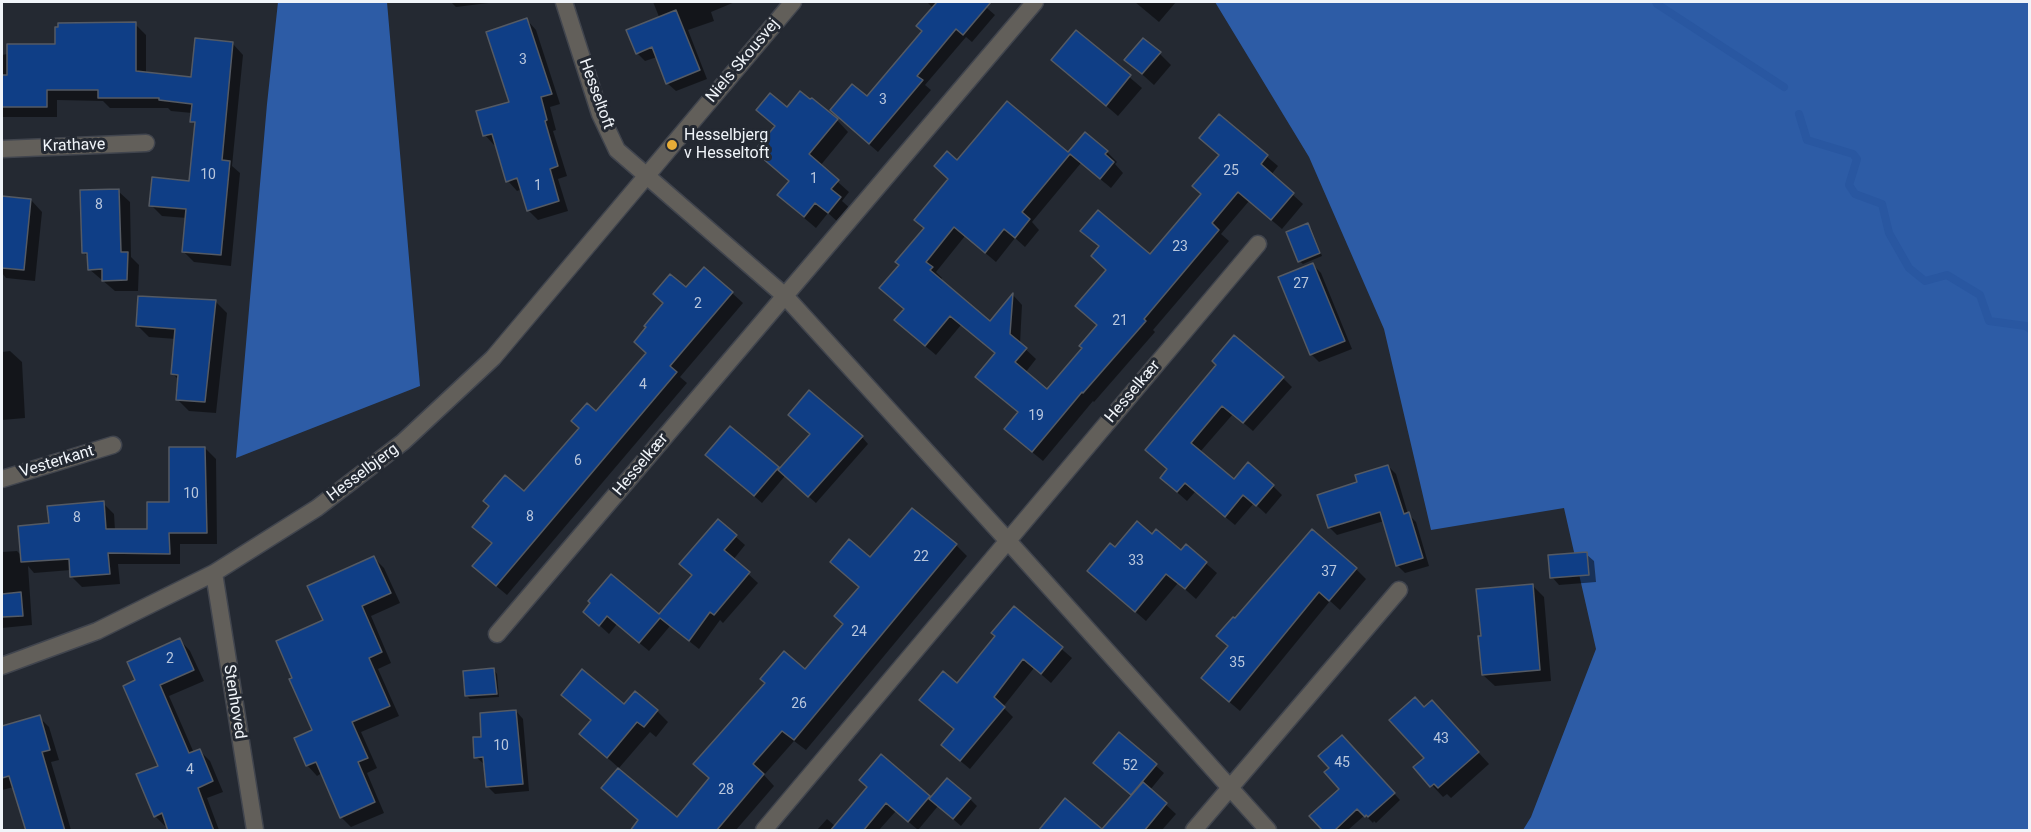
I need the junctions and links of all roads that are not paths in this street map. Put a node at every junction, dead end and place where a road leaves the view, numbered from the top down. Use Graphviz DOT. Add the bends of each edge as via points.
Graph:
graph roads {
  1 [pos="564,2"];
  2 [pos="793,2"];
  3 [pos="1035,2"];
  4 [pos="146,143"];
  5 [pos="2,149"];
  6 [pos="646,176"];
  7 [pos="1258,244"];
  8 [pos="785,296"];
  9 [pos="113,445"];
  10 [pos="2,479"];
  11 [pos="1008,541"];
  12 [pos="214,573"];
  13 [pos="1399,590"];
  14 [pos="497,634"];
  15 [pos="2,666"];
  16 [pos="1229,789"];
  17 [pos="255,831"];
  18 [pos="764,831"];
  19 [pos="1194,831"];
  20 [pos="1268,831"];
  1 -- 6 [label="street, Hesseltoft" via="600,114 617,150"];
  2 -- 6 [label="street, Niels Skousvej"];
  3 -- 8 [label="street, Hesselkær"];
  4 -- 5 [label="street, Krathave"];
  6 -- 8 [label="street"];
  6 -- 12 [label="street, Hesselbjerg" via="493,358 403,442 316,508"];
  7 -- 11 [label="street, Hesselkær"];
  8 -- 11 [label="street"];
  8 -- 14 [label="street, Hesselkær"];
  9 -- 10 [label="street, Vesterkant"];
  11 -- 16 [label="street"];
  11 -- 18 [label="street, Hesselkær"];
  12 -- 15 [label="street, Hesselbjerg" via="97,632"];
  12 -- 17 [label="street, Stenhoved"];
  13 -- 16 [label="street"];
  16 -- 19 [label="street"];
  16 -- 20 [label="street"];
}
